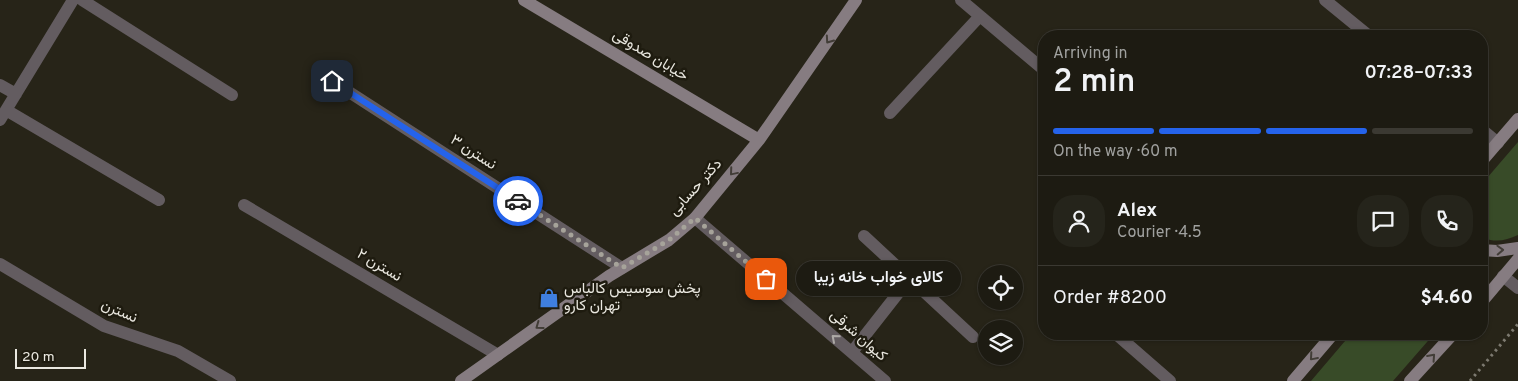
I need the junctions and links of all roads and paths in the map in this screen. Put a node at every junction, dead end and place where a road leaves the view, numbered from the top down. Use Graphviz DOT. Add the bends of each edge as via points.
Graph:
graph roads {
  1 [pos="73,0"];
  2 [pos="82,0"];
  3 [pos="524,0"];
  4 [pos="856,0"];
  5 [pos="961,0"];
  6 [pos="1325,0"];
  7 [pos="980,16"];
  8 [pos="1362,30"];
  9 [pos="1038,65"];
  10 [pos="332,81"];
  11 [pos="0,85"];
  12 [pos="16,94"];
  13 [pos="232,95"];
  14 [pos="890,113"];
  15 [pos="3,115"];
  16 [pos="1518,119"];
  17 [pos="1488,134"];
  18 [pos="759,140"];
  19 [pos="1498,142"];
  20 [pos="1488,154"];
  21 [pos="159,200"];
  22 [pos="244,205"];
  23 [pos="695,218"];
  24 [pos="864,236"];
  25 [pos="1518,248"];
  26 [pos="1488,250"];
  27 [pos="1518,259"];
  28 [pos="0,264"];
  29 [pos="622,268"];
  30 [pos="1503,276"];
  31 [pos="910,278"];
  32 [pos="1518,288"];
  33 [pos="1488,294"];
  34 [pos="1518,324"];
  35 [pos="973,337"];
  36 [pos="1123,340"];
  37 [pos="1329,340"];
  38 [pos="1448,340"];
  39 [pos="852,352"];
  40 [pos="498,355"];
  41 [pos="230,381"];
  42 [pos="461,381"];
  43 [pos="885,381"];
  44 [pos="1170,381"];
  45 [pos="1293,381"];
  46 [pos="1412,381"];
  47 [pos="1470,381"];
  1 -- 12 [label="street"];
  2 -- 13 [label="street"];
  3 -- 18 [label="street, خیابان صدوقی"];
  4 -- 18 [label="street, دکتر حسابی, one-way"];
  5 -- 7 [label="street"];
  6 -- 8 [label="street"];
  7 -- 9 [label="street"];
  7 -- 14 [label="street"];
  10 -- 29 [label="street, نسترن ۳"];
  11 -- 12 [label="street"];
  12 -- 15 [label="street"];
  15 -- 21 [label="street"];
  16 -- 19 [label="street"];
  17 -- 19 [label="street"];
  18 -- 23 [label="street, دکتر حسابی, one-way"];
  19 -- 20 [label="street"];
  22 -- 40 [label="street, نسترن ۲"];
  23 -- 29 [label="street, دکتر حسابی" via="669,240"];
  39 -- 23 [label="street, کیوان شرقی, one-way"];
  24 -- 31 [label="street"];
  26 -- 25 [label="street, one-way"];
  27 -- 30 [label="street"];
  28 -- 41 [label="street, نسترن" via="104,326 178,352"];
  29 -- 40 [label="street, دکتر حسابی, one-way"];
  30 -- 32 [label="street"];
  30 -- 33 [label="street"];
  31 -- 35 [label="street"];
  31 -- 39 [label="street"];
  34 -- 47 [label="path"];
  36 -- 44 [label="street"];
  37 -- 45 [label="street, one-way"];
  46 -- 38 [label="street, one-way"];
  39 -- 43 [label="street, کیوان شرقی"];
  40 -- 42 [label="street, دکتر حسابی"];
}
